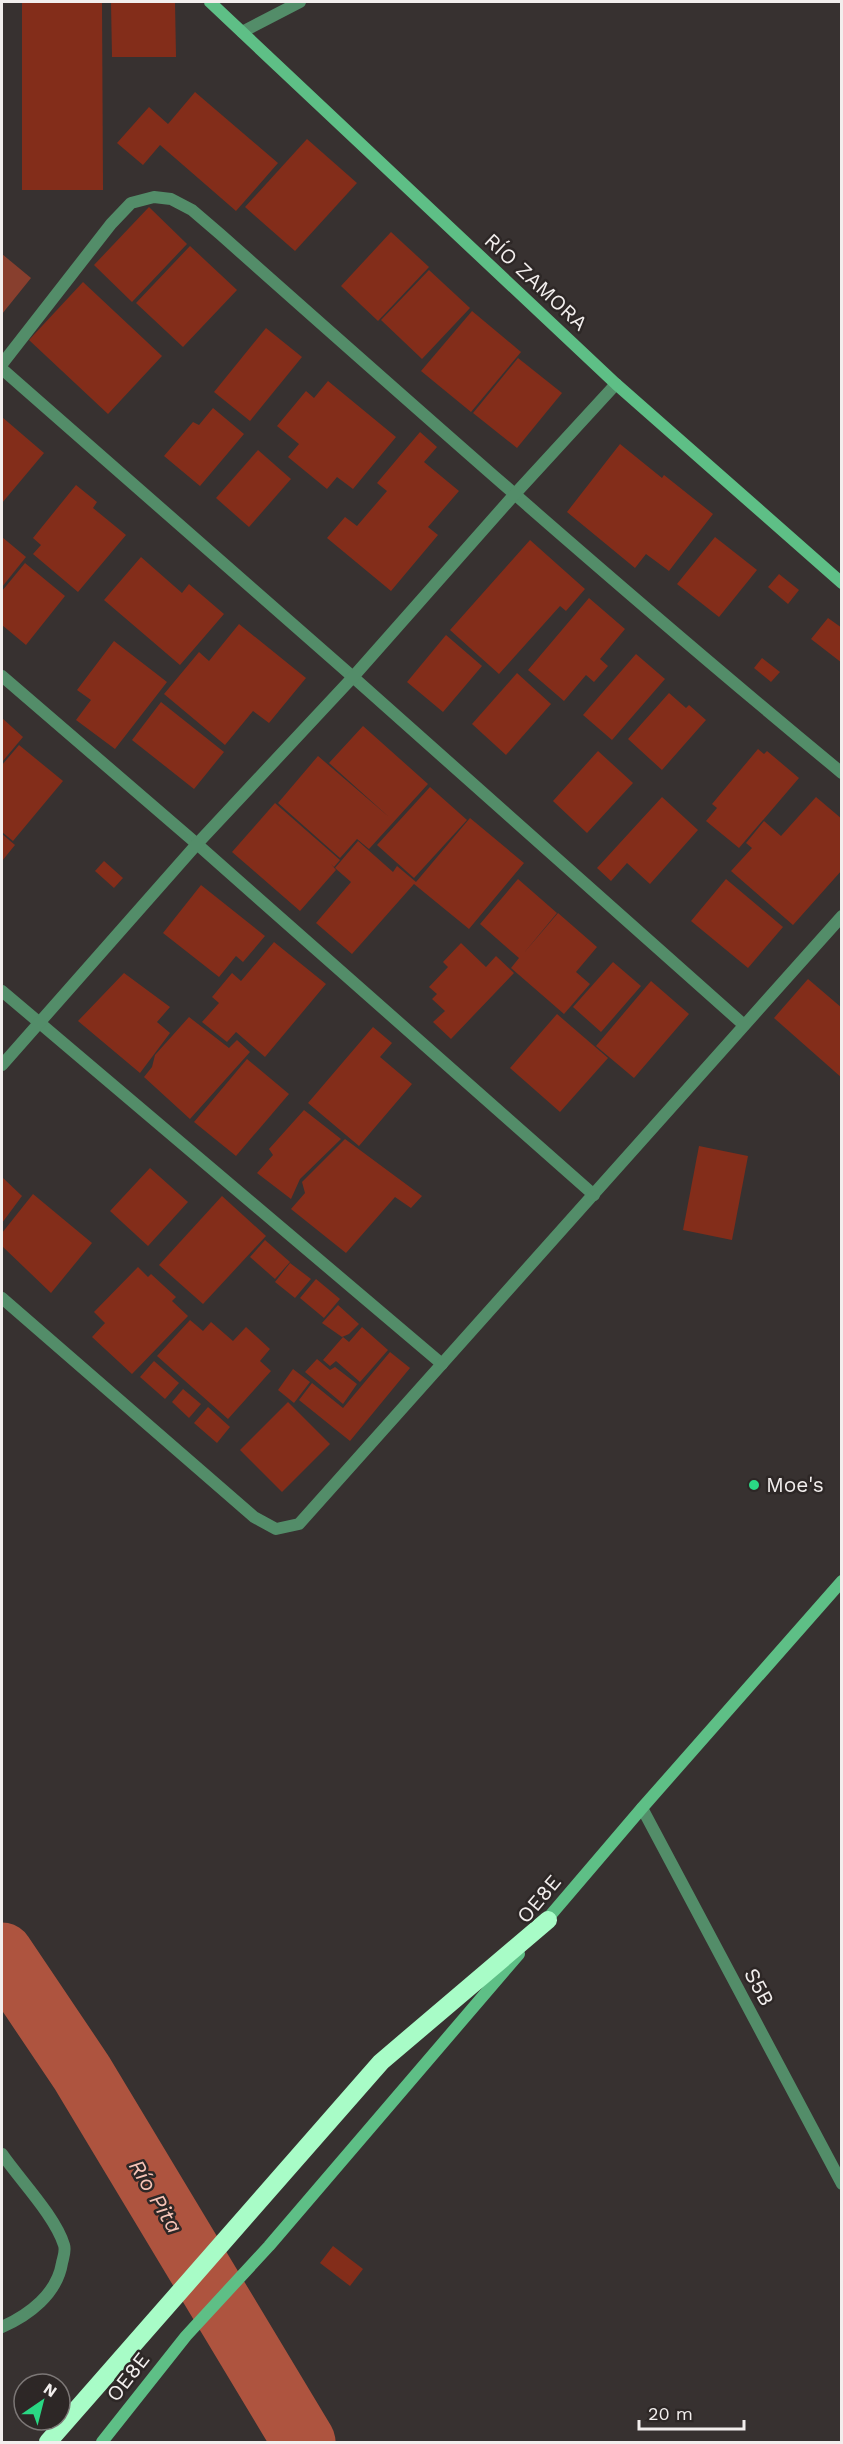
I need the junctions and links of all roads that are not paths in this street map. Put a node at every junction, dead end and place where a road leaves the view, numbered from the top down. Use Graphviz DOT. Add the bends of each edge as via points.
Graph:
graph roads {
  1 [pos="210,2"];
  2 [pos="300,2"];
  3 [pos="242,32"];
  4 [pos="2,364"];
  5 [pos="2,369"];
  6 [pos="616,384"];
  7 [pos="513,495"];
  8 [pos="842,583"];
  9 [pos="2,676"];
  10 [pos="353,677"];
  11 [pos="842,773"];
  12 [pos="196,844"];
  13 [pos="842,916"];
  14 [pos="2,991"];
  15 [pos="39,1023"];
  16 [pos="744,1025"];
  17 [pos="2,1065"];
  18 [pos="594,1195"];
  19 [pos="2,1298"];
  20 [pos="442,1364"];
  21 [pos="842,1581"];
  22 [pos="642,1808"];
  23 [pos="548,1920"];
  24 [pos="2,2154"];
  25 [pos="842,2184"];
  26 [pos="2,2326"];
  27 [pos="48,2442"];
  28 [pos="102,2442"];
  1 -- 3 [label="street, RÍO ZAMORA"];
  2 -- 3 [label="street"];
  3 -- 6 [label="street, RÍO ZAMORA"];
  4 -- 7 [label="street" via="131,203 154,197 171,199 192,210 220,234"];
  5 -- 10 [label="street"];
  6 -- 7 [label="street"];
  6 -- 8 [label="street, RÍO ZAMORA"];
  7 -- 10 [label="street"];
  7 -- 11 [label="street"];
  9 -- 12 [label="street"];
  10 -- 12 [label="street"];
  10 -- 16 [label="street"];
  12 -- 15 [label="street"];
  12 -- 18 [label="street"];
  13 -- 16 [label="street"];
  14 -- 15 [label="street"];
  15 -- 17 [label="street"];
  15 -- 20 [label="street"];
  16 -- 18 [label="street"];
  18 -- 20 [label="street"];
  19 -- 20 [label="street" via="254,1517 276,1529 298,1524"];
  21 -- 22 [label="street, OE8E"];
  22 -- 23 [label="street, OE8E"];
  22 -- 25 [label="street, S5B"];
  23 -- 27 [label="highway" via="381,2062"];
  23 -- 28 [label="street, OE8E" via="269,2246 186,2336"];
  24 -- 26 [label="street" via="54,2224 65,2247 60,2277 49,2295 16,2321"];
}
